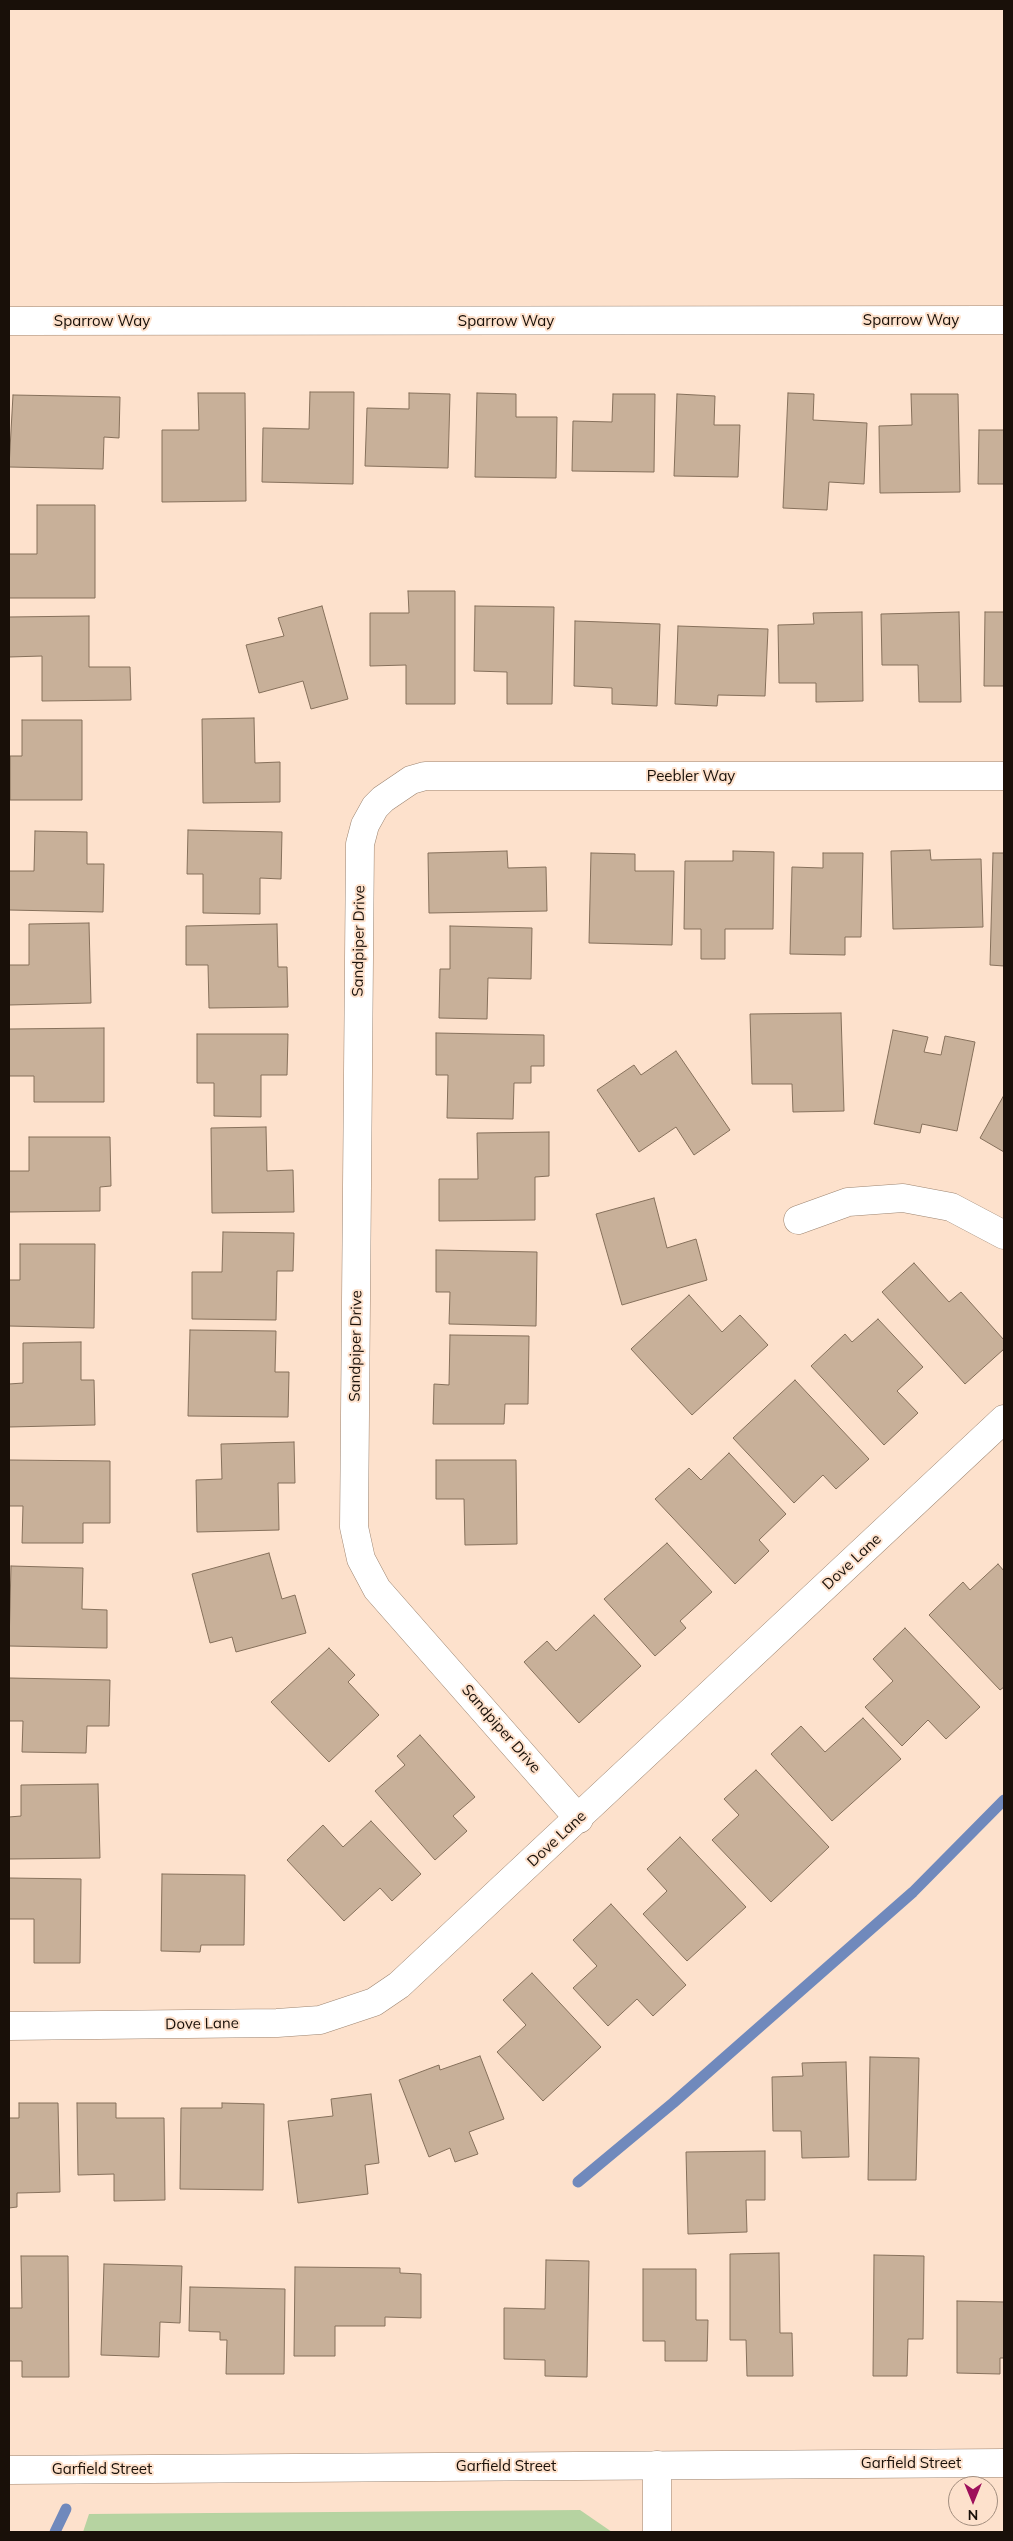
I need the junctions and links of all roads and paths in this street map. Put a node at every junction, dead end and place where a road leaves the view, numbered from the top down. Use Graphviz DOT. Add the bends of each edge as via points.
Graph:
graph roads {
  1 [pos="1004,320"];
  2 [pos="9,321"];
  3 [pos="1004,776"];
  4 [pos="383,799"];
  5 [pos="798,1220"];
  6 [pos="1004,1235"];
  7 [pos="1004,1419"];
  8 [pos="579,1819"];
  9 [pos="9,2026"];
  10 [pos="1004,2463"];
  11 [pos="657,2465"];
  12 [pos="9,2470"];
  13 [pos="657,2532"];
  1 -- 2 [label="street, Sparrow Way"];
  3 -- 4 [label="street, Peebler Way" via="425,776 412,780"];
  4 -- 8 [label="street, Sandpiper Drive" via="364,825 360,844 354,1527 361,1559 377,1589"];
  5 -- 6 [label="street" via="848,1202 903,1198 952,1207"];
  7 -- 8 [label="street, Dove Lane"];
  8 -- 9 [label="street, Dove Lane" via="399,1985 374,2002 351,2011 320,2020 277,2023"];
  10 -- 11 [label="street, Garfield Street"];
  11 -- 12 [label="street, Garfield Street"];
  11 -- 13 [label="street"];
}
